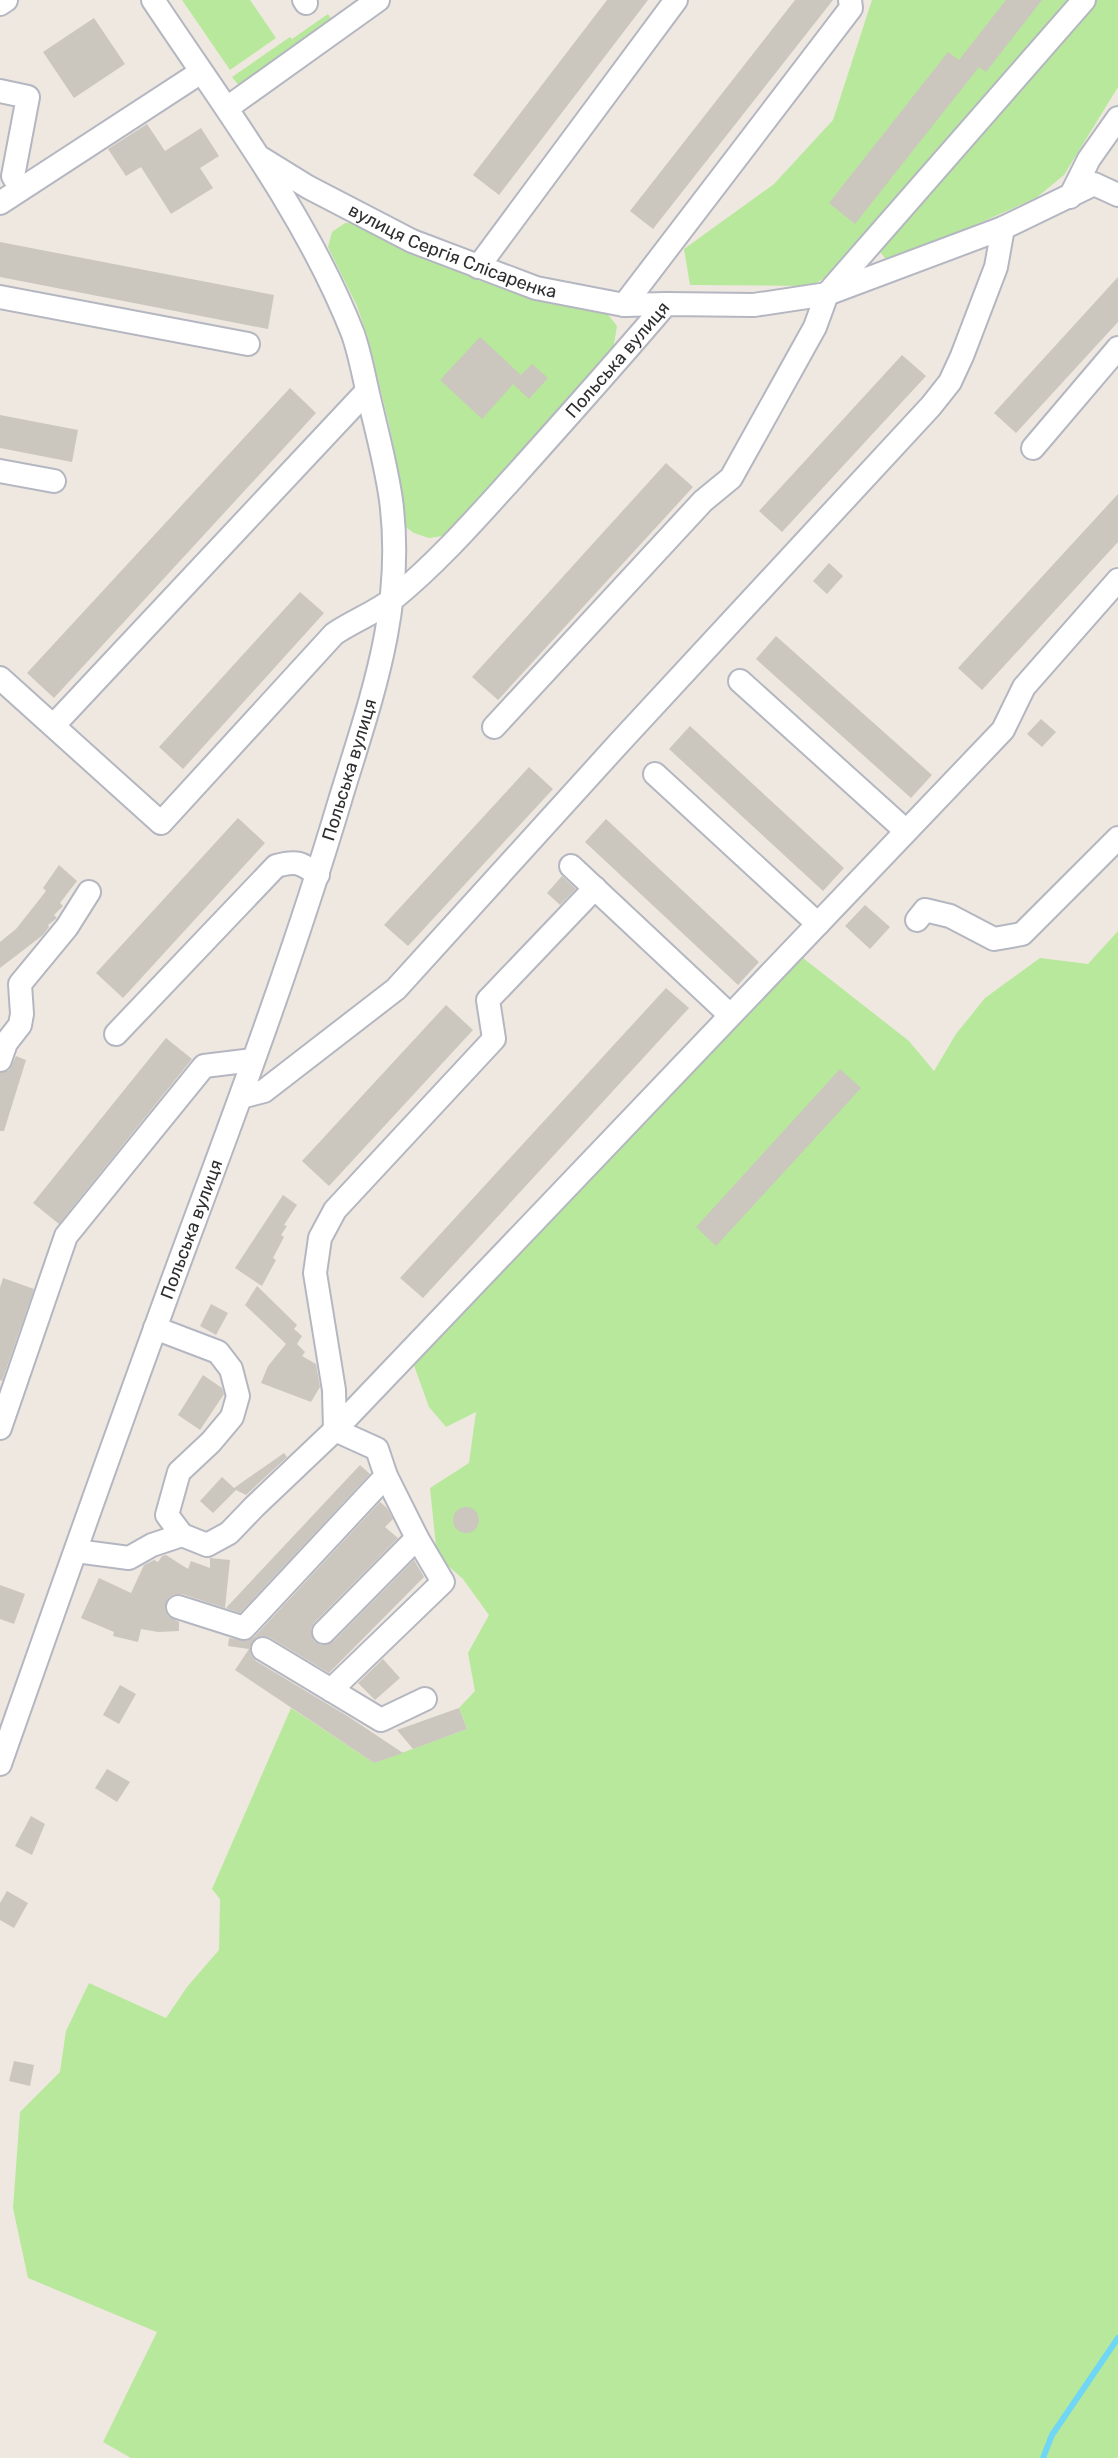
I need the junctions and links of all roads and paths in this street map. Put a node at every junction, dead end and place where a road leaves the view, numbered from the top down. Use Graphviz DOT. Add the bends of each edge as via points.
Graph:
graph roads {
  1 [pos="6,0"];
  2 [pos="153,0"];
  3 [pos="378,0"];
  4 [pos="676,0"];
  5 [pos="849,0"];
  6 [pos="1084,0"];
  7 [pos="0,4"];
  8 [pos="201,72"];
  9 [pos="0,91"];
  10 [pos="227,108"];
  11 [pos="1118,118"];
  12 [pos="255,154"];
  13 [pos="11,180"];
  14 [pos="1118,195"];
  15 [pos="1070,197"];
  16 [pos="0,202"];
  17 [pos="1003,228"];
  18 [pos="478,267"];
  19 [pos="826,294"];
  20 [pos="0,297"];
  21 [pos="666,304"];
  22 [pos="624,305"];
  23 [pos="248,344"];
  24 [pos="1118,348"];
  25 [pos="367,391"];
  26 [pos="1032,448"];
  27 [pos="0,471"];
  28 [pos="54,481"];
  29 [pos="1118,580"];
  30 [pos="393,599"];
  31 [pos="0,678"];
  32 [pos="740,681"];
  33 [pos="54,725"];
  34 [pos="494,727"];
  35 [pos="655,774"];
  36 [pos="906,831"];
  37 [pos="1118,838"];
  38 [pos="571,866"];
  39 [pos="318,875"];
  40 [pos="595,888"];
  41 [pos="89,892"];
  42 [pos="917,920"];
  43 [pos="818,924"];
  44 [pos="730,1015"];
  45 [pos="116,1034"];
  46 [pos="0,1060"];
  47 [pos="253,1060"];
  48 [pos="241,1097"];
  49 [pos="154,1328"];
  50 [pos="0,1428"];
  51 [pos="335,1430"];
  52 [pos="386,1476"];
  53 [pos="182,1535"];
  54 [pos="417,1538"];
  55 [pos="76,1551"];
  56 [pos="178,1607"];
  57 [pos="324,1632"];
  58 [pos="263,1649"];
  59 [pos="331,1690"];
  60 [pos="425,1698"];
  61 [pos="0,1764"];
  1 -- 7 [label="street"];
  2 -- 8 [label="street, вулиця Сергія Слісаренка"];
  3 -- 10 [label="street"];
  4 -- 18 [label="street"];
  5 -- 22 [label="street" via="851,8"];
  6 -- 19 [label="street"];
  8 -- 10 [label="street, вулиця Сергія Слісаренка"];
  8 -- 13 [label="street"];
  9 -- 13 [label="street" via="28,97"];
  10 -- 12 [label="street, вулиця Сергія Слісаренка"];
  11 -- 15 [label="street" via="1089,159"];
  12 -- 18 [label="street, вулиця Сергія Слісаренка" via="308,188 412,241"];
  12 -- 25 [label="street, вулиця Сергія Слісаренка" via="332,284 355,339"];
  13 -- 16 [label="street"];
  14 -- 15 [label="street, Польська вулиця" via="1094,184"];
  15 -- 17 [label="street, Польська вулиця"];
  17 -- 19 [label="street, Польська вулиця"];
  17 -- 48 [label="street" via="996,267 962,356 950,382 931,406 396,989 264,1091"];
  18 -- 22 [label="street, вулиця Сергія Слісаренка" via="536,288"];
  19 -- 21 [label="street, Польська вулиця" via="754,304"];
  19 -- 34 [label="street" via="815,327 731,478 703,501"];
  20 -- 23 [label="street"];
  21 -- 22 [label="street, вулиця Сергія Слісаренка"];
  21 -- 30 [label="street, Польська вулиця" via="444,554"];
  24 -- 26 [label="street"];
  25 -- 30 [label="street, вулиця Сергія Слісаренка" via="391,503"];
  25 -- 33 [label="street"];
  27 -- 28 [label="street"];
  29 -- 36 [label="street" via="1024,687 1003,730"];
  30 -- 33 [label="street" via="334,634 162,823"];
  30 -- 39 [label="street, Польська вулиця" via="383,659"];
  31 -- 33 [label="street"];
  32 -- 36 [label="street"];
  35 -- 43 [label="street"];
  36 -- 43 [label="street"];
  37 -- 42 [label="street" via="1022,934 994,939 950,916 925,910"];
  38 -- 40 [label="street"];
  39 -- 45 [label="street" via="301,863 276,866"];
  39 -- 47 [label="street, Польська вулиця"];
  40 -- 44 [label="street"];
  40 -- 51 [label="street" via="488,1000 494,1038 335,1210 320,1238 315,1273 334,1390"];
  41 -- 46 [label="street" via="67,927 20,984 20,1026 6,1042"];
  43 -- 44 [label="street"];
  44 -- 51 [label="street"];
  47 -- 48 [label="street, Польська вулиця"];
  47 -- 50 [label="street" via="204,1066 66,1236"];
  48 -- 49 [label="street, Польська вулиця"];
  49 -- 53 [label="street" via="218,1352 231,1369 238,1396 232,1417 179,1472 167,1515"];
  49 -- 55 [label="street, Польська вулиця"];
  51 -- 52 [label="street" via="377,1449"];
  51 -- 53 [label="street" via="229,1533 207,1545"];
  52 -- 54 [label="street"];
  52 -- 56 [label="street" via="244,1628"];
  53 -- 55 [label="street" via="129,1558"];
  54 -- 57 [label="street"];
  54 -- 59 [label="street" via="443,1582"];
  55 -- 61 [label="street, Польська вулиця"];
  58 -- 59 [label="street"];
  59 -- 60 [label="street" via="381,1720"];
}
